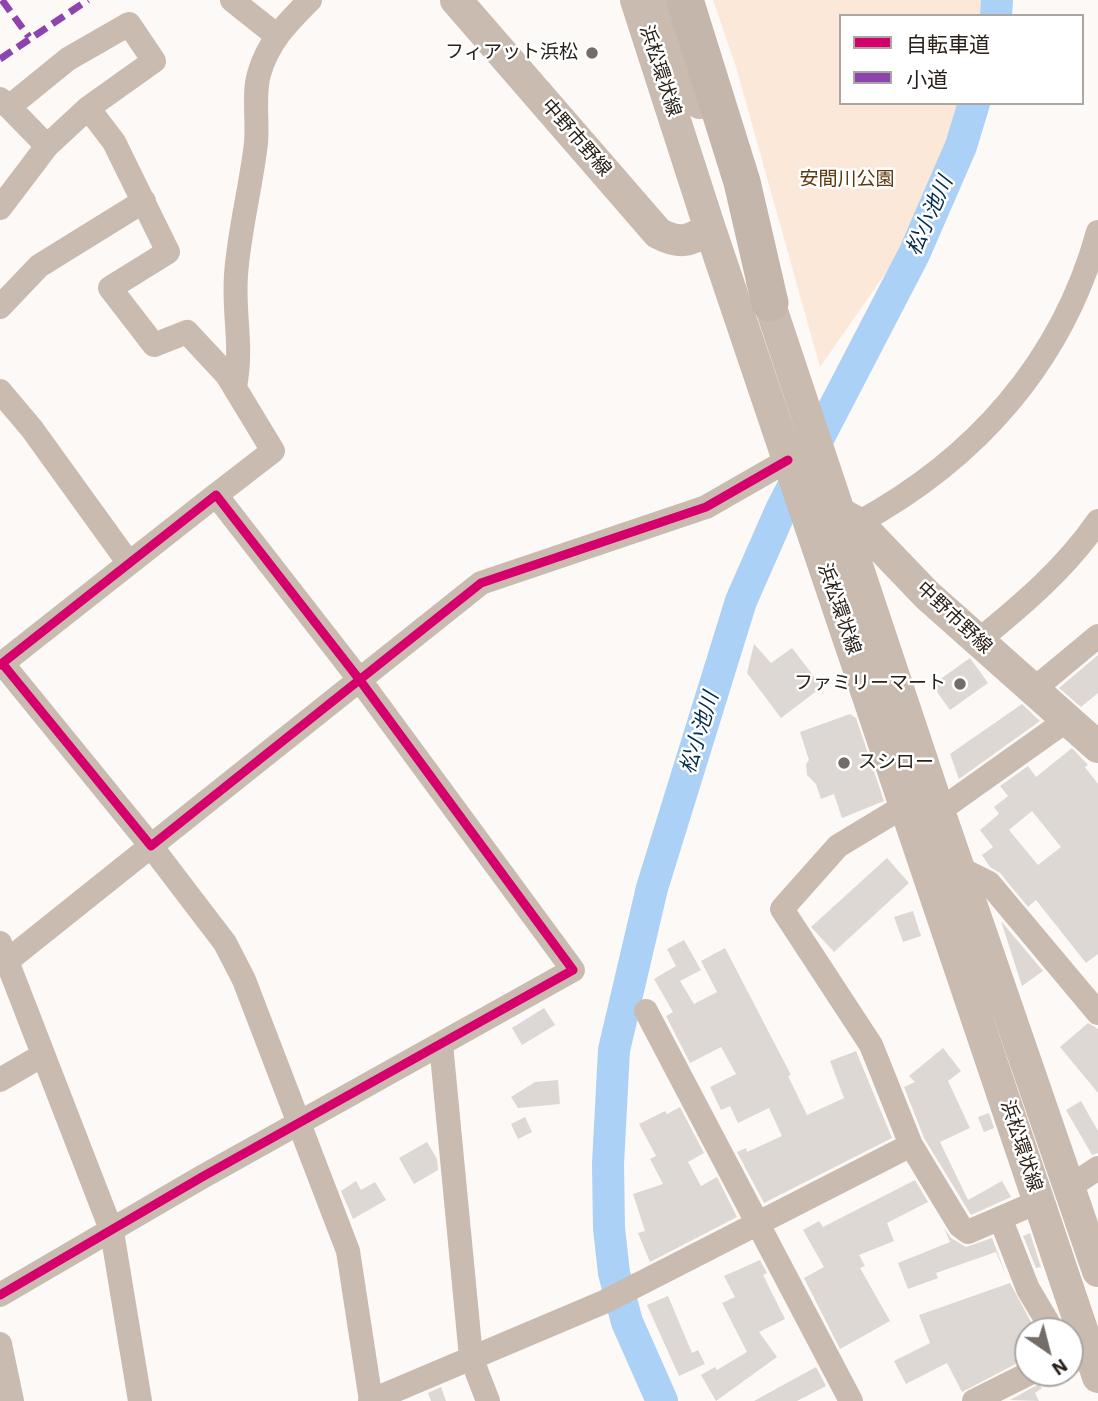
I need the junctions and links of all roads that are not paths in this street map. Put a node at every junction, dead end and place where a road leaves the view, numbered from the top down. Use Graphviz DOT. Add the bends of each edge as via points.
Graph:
graph roads {
  1 [pos="232,0"];
  2 [pos="310,0"];
  3 [pos="456,0"];
  4 [pos="629,0"];
  5 [pos="636,0"];
  6 [pos="663,0"];
  7 [pos="685,0"];
  8 [pos="276,35"];
  9 [pos="652,47"];
  10 [pos="5,103"];
  11 [pos="88,108"];
  12 [pos="47,146"];
  13 [pos="144,201"];
  14 [pos="0,208"];
  15 [pos="710,229"];
  16 [pos="1098,232"];
  17 [pos="770,303"];
  18 [pos="0,307"];
  19 [pos="235,387"];
  20 [pos="0,391"];
  21 [pos="789,462"];
  22 [pos="216,495"];
  23 [pos="804,505"];
  24 [pos="848,517"];
  25 [pos="1098,521"];
  26 [pos="128,562"];
  27 [pos="1098,636"];
  28 [pos="978,640"];
  29 [pos="1,664"];
  30 [pos="359,679"];
  31 [pos="1033,690"];
  32 [pos="1067,720"];
  33 [pos="1098,747"];
  34 [pos="905,805"];
  35 [pos="939,811"];
  36 [pos="151,846"];
  37 [pos="958,868"];
  38 [pos="4,952"];
  39 [pos="646,1011"];
  40 [pos="1098,1013"];
  41 [pos="441,1044"];
  42 [pos="43,1055"];
  43 [pos="0,1080"];
  44 [pos="298,1124"];
  45 [pos="911,1145"];
  46 [pos="1098,1168"];
  47 [pos="1068,1188"];
  48 [pos="1040,1201"];
  49 [pos="1001,1220"];
  50 [pos="757,1224"];
  51 [pos="112,1232"];
  52 [pos="1098,1270"];
  53 [pos="0,1295"];
  54 [pos="1045,1317"];
  55 [pos="0,1344"];
  56 [pos="471,1357"];
  57 [pos="1084,1364"];
  58 [pos="1098,1376"];
  59 [pos="1014,1381"];
  60 [pos="12,1401"];
  61 [pos="140,1401"];
  62 [pos="371,1401"];
  63 [pos="488,1401"];
  64 [pos="851,1401"];
  65 [pos="974,1401"];
  1 -- 8 [label="street"];
  2 -- 8 [label="street"];
  3 -- 15 [label="main road, 中野市野線" via="658,233 686,242"];
  4 -- 9 [label="main road"];
  5 -- 9 [label="main road, 浜松環状線"];
  6 -- 17 [label="main road, 浜松環状線"];
  7 -- 17 [label="highway" via="742,182"];
  8 -- 19 [label="street" via="258,76 252,181 236,277 240,330"];
  9 -- 15 [label="main road, 浜松環状線"];
  10 -- 11 [label="street" via="129,24 154,61"];
  10 -- 12 [label="street"];
  11 -- 12 [label="street"];
  11 -- 13 [label="street" via="114,142"];
  12 -- 14 [label="street"];
  13 -- 18 [label="street" via="39,267"];
  13 -- 19 [label="street" via="169,252 110,288 154,345 187,332"];
  15 -- 21 [label="main road, 浜松環状線"];
  16 -- 24 [label="street" via="1085,279 1057,335 1002,411 965,451 888,506"];
  17 -- 24 [label="main road, 浜松環状線" via="823,464"];
  19 -- 22 [label="street" via="273,451"];
  20 -- 26 [label="street"];
  21 -- 23 [label="main road, 浜松環状線"];
  21 -- 30 [label="street" via="706,507 481,583"];
  22 -- 26 [label="street"];
  22 -- 30 [label="street"];
  23 -- 24 [label="main road"];
  23 -- 34 [label="main road, 浜松環状線"];
  24 -- 28 [label="main road, 中野市野線"];
  24 -- 35 [label="main road, 浜松環状線"];
  25 -- 28 [label="street" via="1028,600"];
  26 -- 29 [label="street"];
  27 -- 31 [label="street"];
  28 -- 31 [label="main road, 中野市野線"];
  29 -- 36 [label="street"];
  30 -- 36 [label="street"];
  30 -- 41 [label="street" via="573,970"];
  31 -- 32 [label="main road, 中野市野線"];
  32 -- 33 [label="main road, 中野市野線"];
  32 -- 35 [label="street"];
  34 -- 45 [label="street" via="838,846 782,909 872,1045"];
  34 -- 48 [label="main road, 浜松環状線"];
  35 -- 37 [label="main road, 浜松環状線"];
  36 -- 38 [label="street"];
  36 -- 44 [label="street" via="225,943 244,980"];
  37 -- 40 [label="street" via="989,883"];
  37 -- 47 [label="main road, 浜松環状線"];
  38 -- 42 [label="street"];
  39 -- 50 [label="street"];
  41 -- 44 [label="street"];
  41 -- 56 [label="street"];
  42 -- 43 [label="street"];
  42 -- 51 [label="street"];
  44 -- 51 [label="street"];
  44 -- 62 [label="street" via="348,1251"];
  45 -- 49 [label="street" via="960,1226 968,1232"];
  45 -- 50 [label="street"];
  46 -- 47 [label="street"];
  47 -- 52 [label="main road, 浜松環状線"];
  48 -- 49 [label="street"];
  48 -- 58 [label="main road, 浜松環状線"];
  49 -- 54 [label="street" via="1028,1289"];
  50 -- 56 [label="street" via="604,1302"];
  50 -- 64 [label="street"];
  51 -- 53 [label="street"];
  51 -- 61 [label="street"];
  55 -- 60 [label="street"];
  56 -- 62 [label="street"];
  56 -- 63 [label="street"];
  57 -- 58 [label="street"];
  59 -- 65 [label="street"];
}
